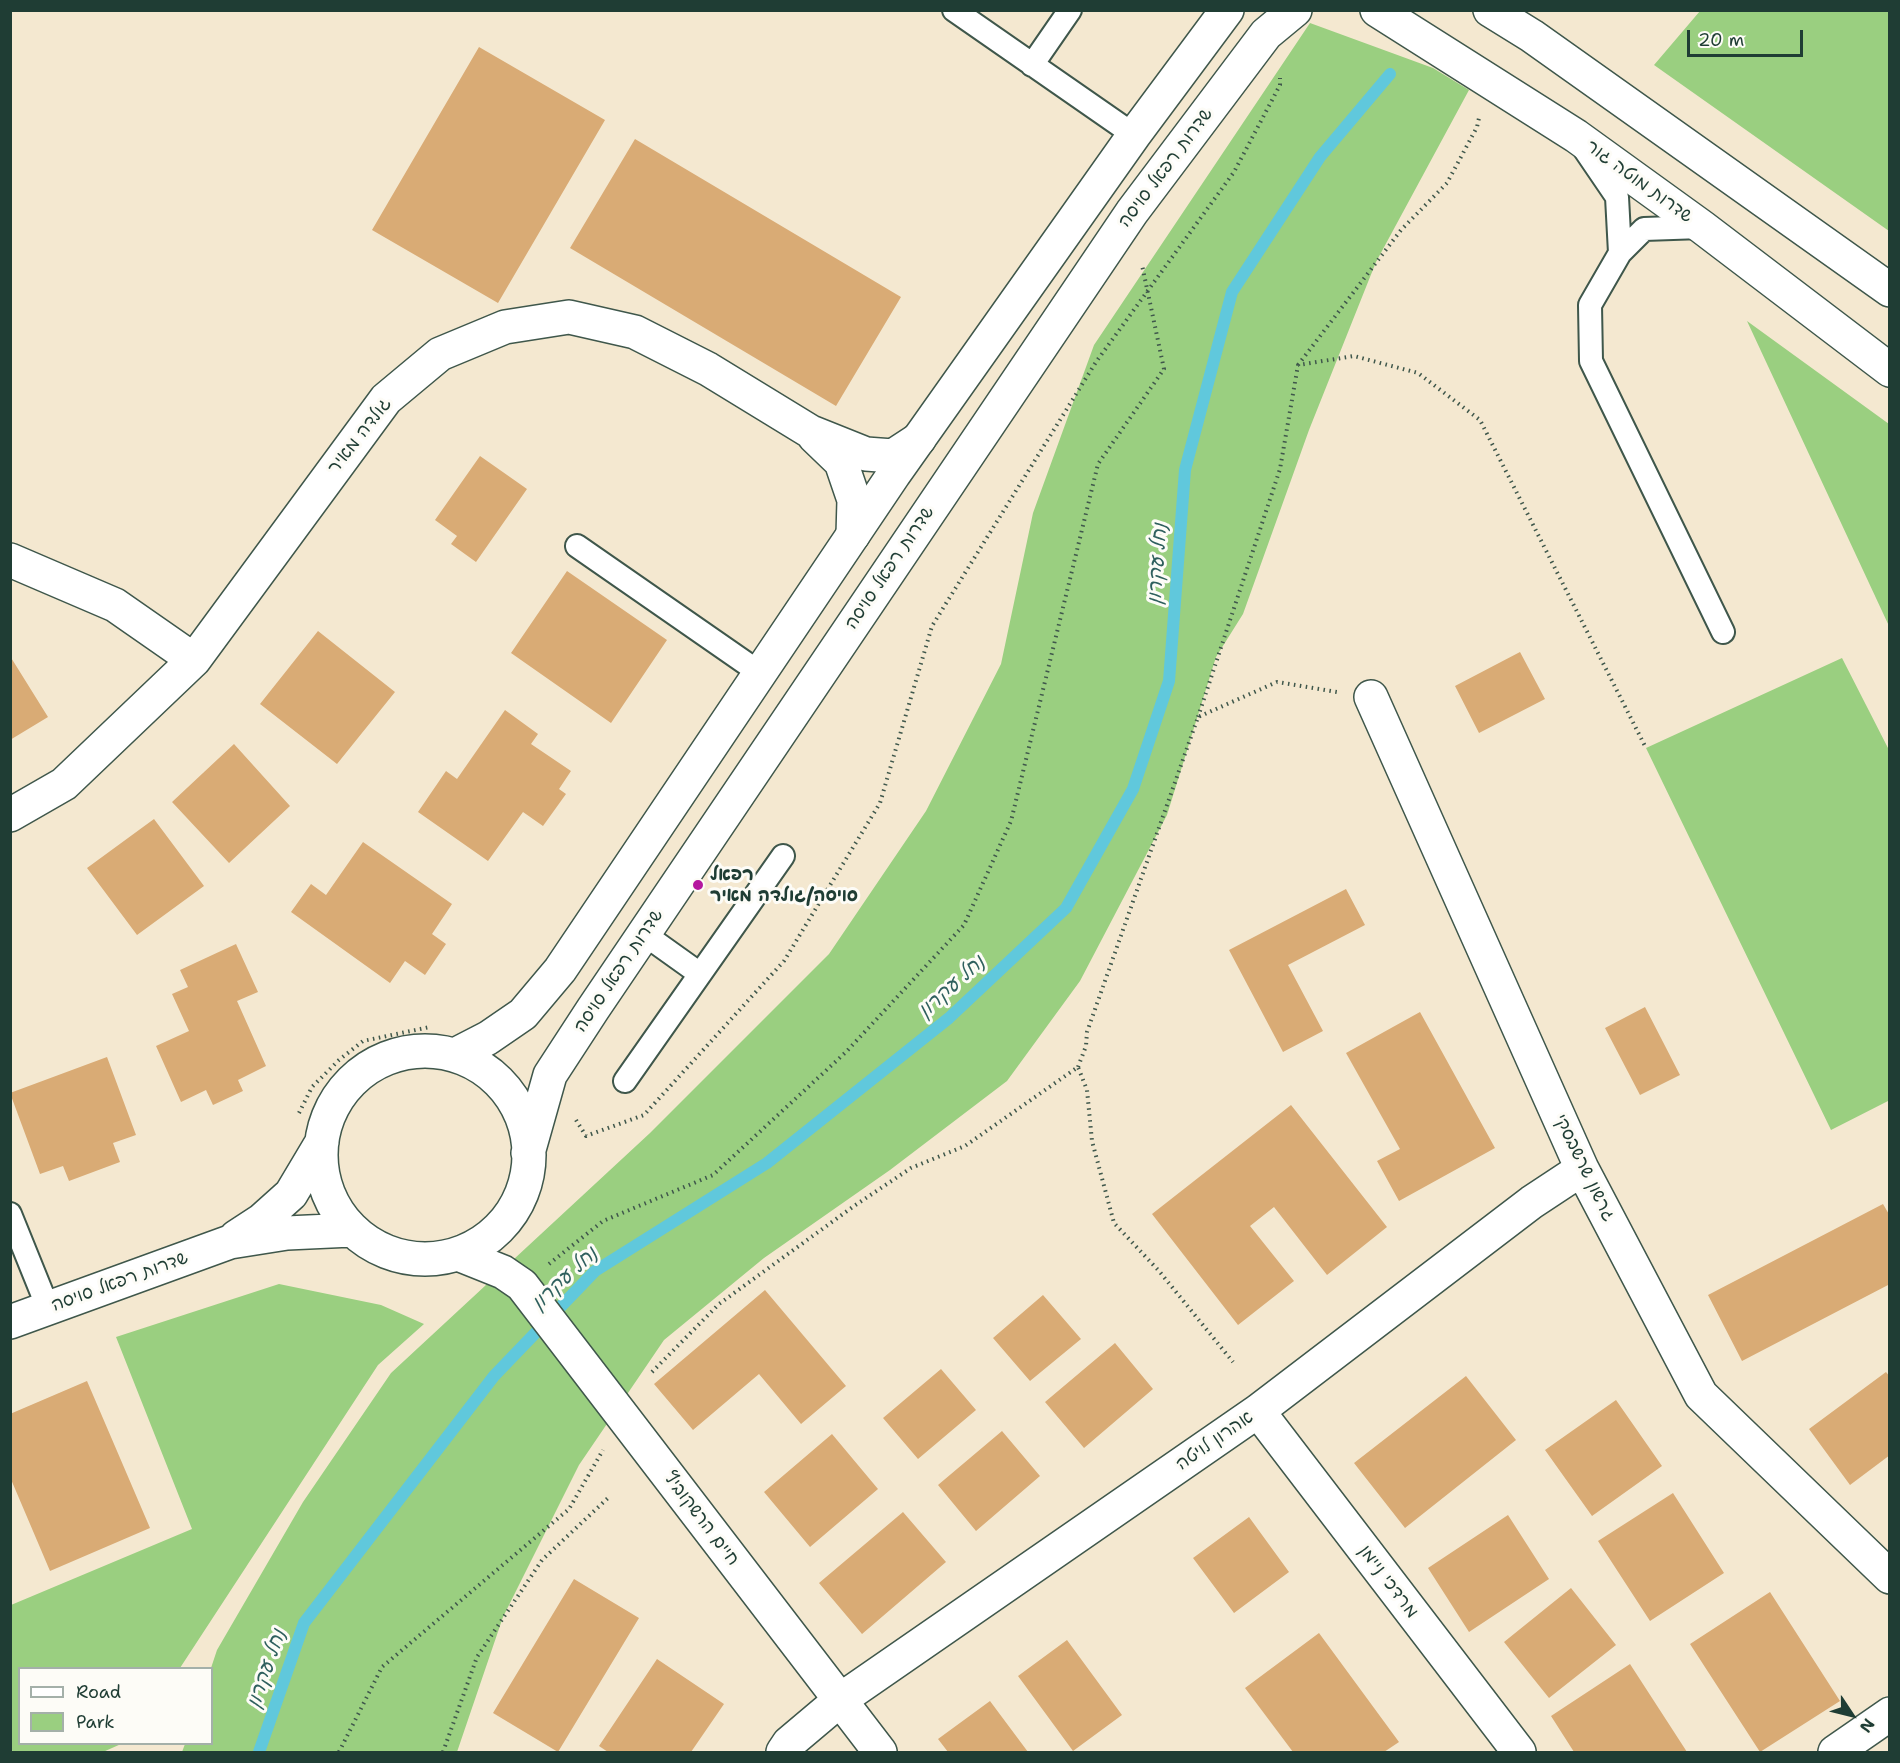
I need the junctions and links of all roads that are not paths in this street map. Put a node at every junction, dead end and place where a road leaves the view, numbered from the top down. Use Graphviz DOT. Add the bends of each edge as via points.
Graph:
graph roads {
  1 [pos="954,10"];
  2 [pos="1070,10"];
  3 [pos="1227,10"];
  4 [pos="1295,10"];
  5 [pos="1377,10"];
  6 [pos="1490,10"];
  7 [pos="1032,64"];
  8 [pos="1134,135"];
  9 [pos="1575,136"];
  10 [pos="1702,227"];
  11 [pos="1620,253"];
  12 [pos="1889,289"];
  13 [pos="1890,370"];
  14 [pos="811,432"];
  15 [pos="919,439"];
  16 [pos="853,535"];
  17 [pos="577,546"];
  18 [pos="10,560"];
  19 [pos="1723,632"];
  20 [pos="194,660"];
  21 [pos="760,673"];
  22 [pos="1371,697"];
  23 [pos="10,815"];
  24 [pos="783,856"];
  25 [pos="644,934"];
  26 [pos="700,974"];
  27 [pos="454,1055"];
  28 [pos="625,1080"];
  29 [pos="321,1142"];
  30 [pos="528,1153"];
  31 [pos="1582,1169"];
  32 [pos="10,1214"];
  33 [pos="510,1215"];
  34 [pos="352,1230"];
  35 [pos="230,1242"];
  36 [pos="458,1254"];
  37 [pos="522,1285"];
  38 [pos="48,1308"];
  39 [pos="10,1322"];
  40 [pos="1258,1411"];
  41 [pos="1890,1577"];
  42 [pos="840,1700"];
  43 [pos="1890,1714"];
  44 [pos="783,1752"];
  45 [pos="880,1752"];
  46 [pos="1519,1752"];
  47 [pos="1835,1752"];
  1 -- 7 [label="lane"];
  2 -- 7 [label="lane"];
  3 -- 8 [label="street"];
  4 -- 25 [label="street, שדרות רפאל סויסה" via="1266,34 1132,212"];
  5 -- 9 [label="street, שדרות מוטה גור"];
  6 -- 12 [label="street"];
  7 -- 8 [label="lane"];
  8 -- 15 [label="street"];
  9 -- 10 [label="street, שדרות מוטה גור"];
  9 -- 11 [label="lane" via="1617,197"];
  10 -- 11 [label="lane" via="1644,229"];
  10 -- 13 [label="street, שדרות מוטה גור"];
  11 -- 19 [label="lane" via="1590,305 1592,361"];
  14 -- 15 [label="street, גולדה מאיר" via="866,454 894,456"];
  14 -- 16 [label="street, גולדה מאיר" via="841,462 854,500"];
  14 -- 20 [label="street, גולדה מאיר" via="708,369 635,332 569,317 505,327 440,354 386,399"];
  15 -- 16 [label="street"];
  16 -- 21 [label="street"];
  17 -- 21 [label="lane"];
  18 -- 20 [label="street" via="115,605"];
  20 -- 23 [label="street, גולדה מאיר" via="64,784"];
  21 -- 27 [label="street" via="560,970 523,1014"];
  22 -- 31 [label="street, גרשון שרשבסקי"];
  24 -- 26 [label="lane"];
  25 -- 26 [label="lane"];
  25 -- 30 [label="street, שדרות רפאל סויסה" via="550,1075"];
  26 -- 28 [label="lane"];
  27 -- 29 [label="street" via="407,1053 363,1072 331,1110"];
  27 -- 30 [label="street" via="484,1070 508,1093 523,1121"];
  29 -- 34 [label="street" via="332,1204"];
  29 -- 35 [label="street, שדרות רפאל סויסה" via="291,1194"];
  30 -- 33 [label="street" via="524,1185"];
  31 -- 40 [label="street, אהרון לויטה" via="1532,1202"];
  31 -- 41 [label="street, גרשון שרשבסקי" via="1701,1395"];
  32 -- 38 [label="lane"];
  33 -- 36 [label="street" via="486,1239"];
  33 -- 37 [label="street, חיים הרשקוביץ" via="510,1244"];
  34 -- 35 [label="street, שדרות רפאל סויסה" via="287,1233"];
  34 -- 36 [label="street" via="379,1250 411,1259"];
  35 -- 38 [label="street, שדרות רפאל סויסה"];
  36 -- 37 [label="street, חיים הרשקוביץ" via="482,1262"];
  37 -- 42 [label="street, חיים הרשקוביץ"];
  38 -- 39 [label="street, שדרות רפאל סויסה"];
  40 -- 42 [label="street, אהרון לויטה"];
  40 -- 46 [label="street, מרדכי ניימן"];
  42 -- 44 [label="street, אהרון לויטה"];
  42 -- 45 [label="street, חיים הרשקוביץ"];
  43 -- 47 [label="street"];
}
